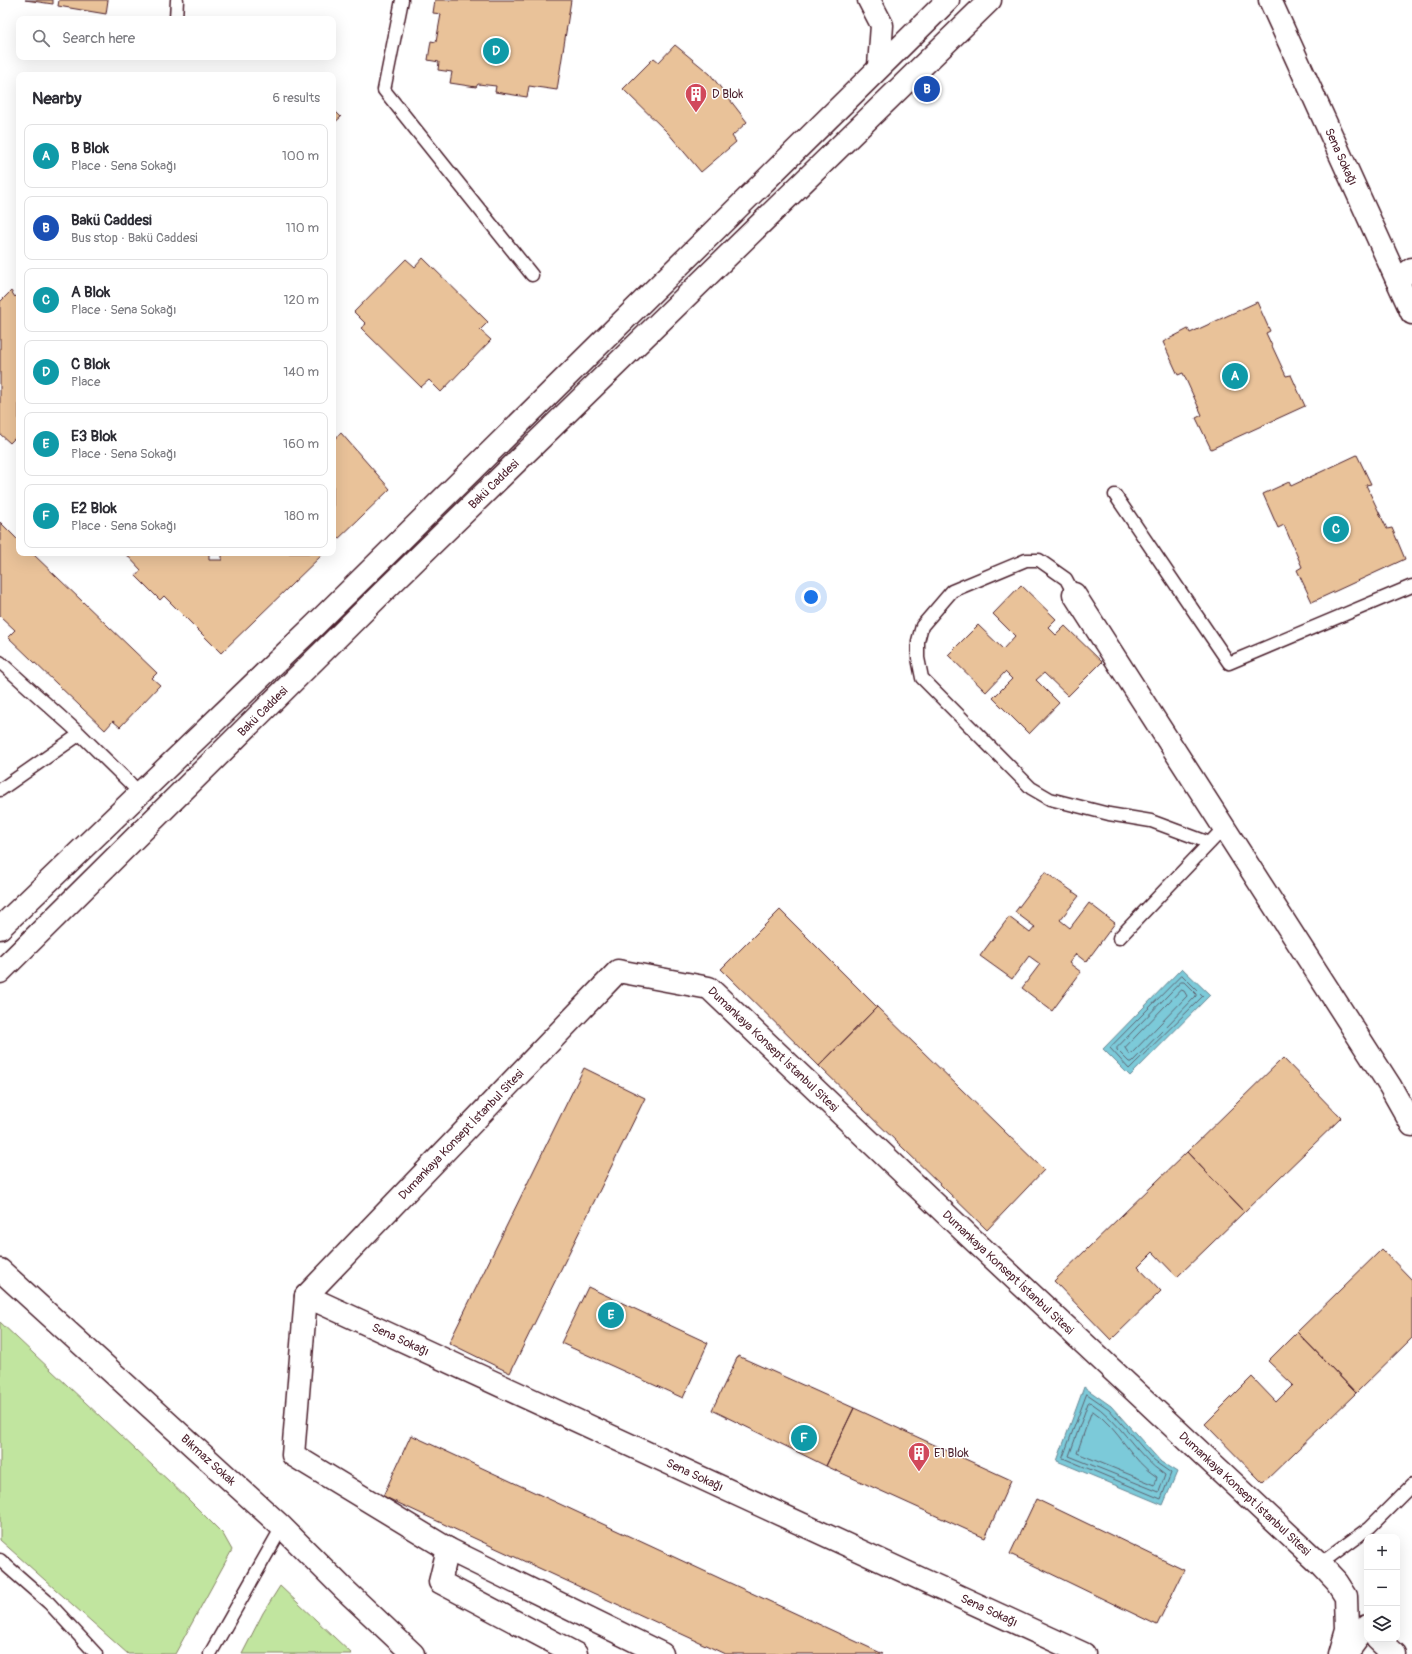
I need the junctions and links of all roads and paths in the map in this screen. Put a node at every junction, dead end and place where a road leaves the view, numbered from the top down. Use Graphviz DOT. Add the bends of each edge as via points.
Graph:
graph roads {
  1 [pos="176,0"];
  2 [pos="402,0"];
  3 [pos="869,0"];
  4 [pos="948,0"];
  5 [pos="990,0"];
  6 [pos="1270,0"];
  7 [pos="176,16"];
  8 [pos="880,66"];
  9 [pos="1404,274"];
  10 [pos="532,275"];
  11 [pos="1412,313"];
  12 [pos="1115,495"];
  13 [pos="1412,586"];
  14 [pos="1074,594"];
  15 [pos="0,662"];
  16 [pos="80,734"];
  17 [pos="0,790"];
  18 [pos="140,793"];
  19 [pos="1216,836"];
  20 [pos="0,928"];
  21 [pos="1119,938"];
  22 [pos="0,972"];
  23 [pos="1412,1125"];
  24 [pos="0,1270"];
  25 [pos="306,1296"];
  26 [pos="1412,1485"];
  27 [pos="282,1527"];
  28 [pos="448,1549"];
  29 [pos="0,1560"];
  30 [pos="1320,1564"];
  31 [pos="1364,1630"];
  32 [pos="1381,1642"];
  33 [pos="96,1654"];
  34 [pos="210,1654"];
  35 [pos="413,1654"];
  36 [pos="576,1654"];
  37 [pos="662,1654"];
  38 [pos="1084,1654"];
  39 [pos="1340,1654"];
  40 [pos="1346,1654"];
  41 [pos="1394,1654"];
  1 -- 7 [label="lane"];
  2 -- 10 [label="lane" via="384,90"];
  3 -- 8 [label="street" via="882,25"];
  4 -- 8 [label="street, Bakü Caddesi"];
  5 -- 22 [label="street, Bakü Caddesi" via="441,536"];
  6 -- 9 [label="street, Sena Sokağı"];
  8 -- 18 [label="street, Bakü Caddesi" via="328,613"];
  9 -- 11 [label="street, Sena Sokağı"];
  12 -- 13 [label="lane" via="1229,663"];
  14 -- 19 [label="street"];
  14 -- 19 [label="lane" via="1066,579 1039,560 1026,560 952,591 922,626 918,641 918,658 922,678 1031,788 1050,799"];
  15 -- 16 [label="lane"];
  16 -- 17 [label="lane"];
  16 -- 18 [label="lane"];
  18 -- 20 [label="street, Bakü Caddesi"];
  19 -- 21 [label="lane"];
  19 -- 23 [label="street" via="1390,1086"];
  24 -- 27 [label="street, Bıkmaz Sokak"];
  25 -- 28 [label="street" via="294,1455"];
  25 -- 30 [label="street, Dumankaya Konsept İstanbul Sitesi" via="618,971 709,988"];
  25 -- 38 [label="street, Sena Sokağı"];
  26 -- 30 [label="lane" via="1370,1527"];
  27 -- 34 [label="lane"];
  27 -- 35 [label="street, Bıkmaz Sokak"];
  28 -- 36 [label="street" via="440,1582"];
  28 -- 37 [label="street"];
  29 -- 33 [label="lane" via="49,1603"];
  30 -- 39 [label="street, Dumankaya Konsept İstanbul Sitesi" via="1346,1596 1347,1630"];
  31 -- 40 [label="street"];
  32 -- 41 [label="street"];
}
